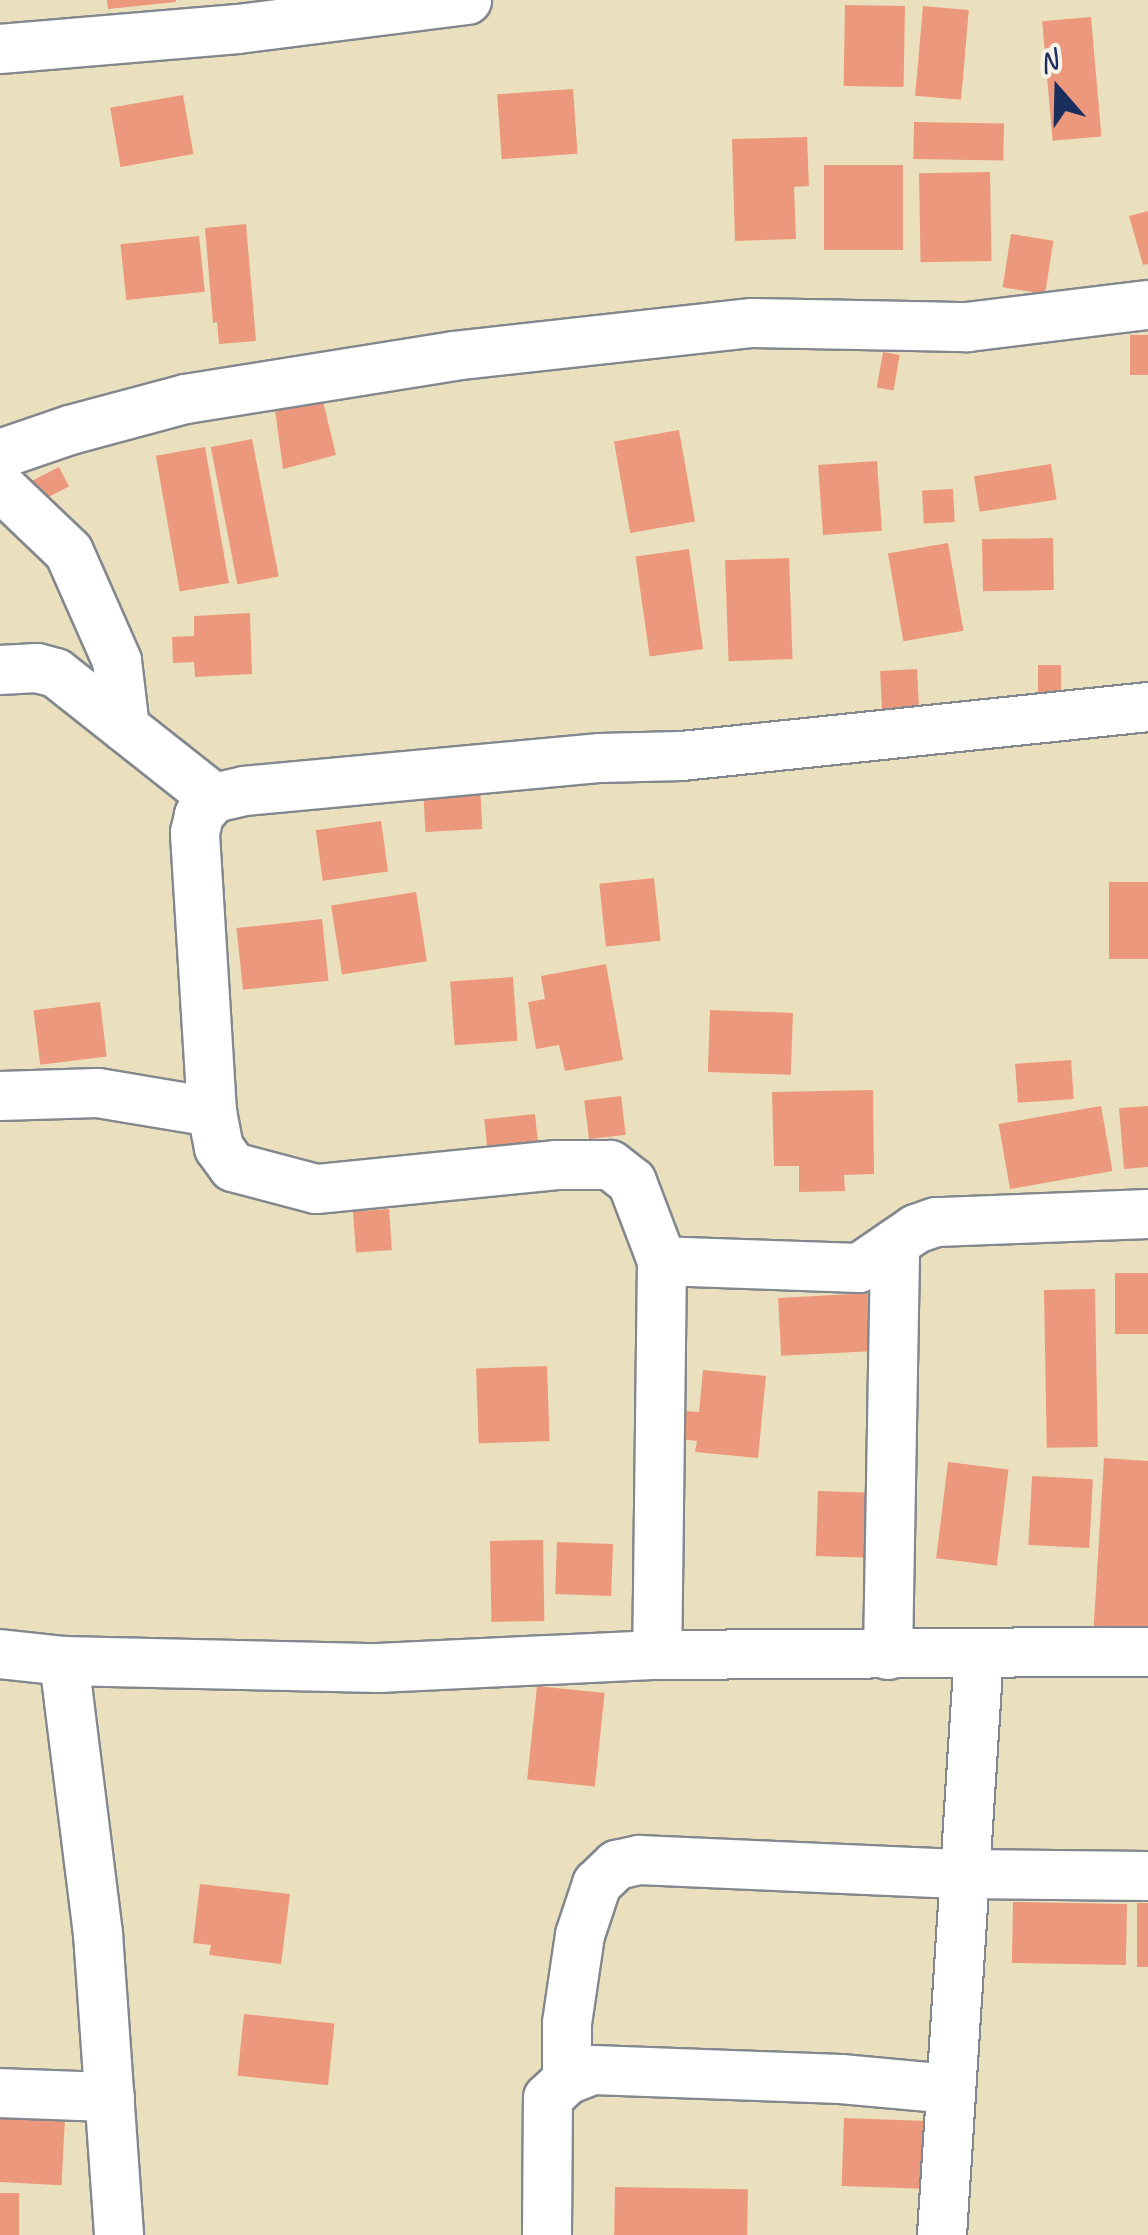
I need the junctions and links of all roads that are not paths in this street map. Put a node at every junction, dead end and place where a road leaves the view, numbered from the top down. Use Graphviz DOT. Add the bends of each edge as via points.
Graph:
graph roads {
  1 [pos="467,0"];
  2 [pos="320,10"];
  3 [pos="0,50"];
  4 [pos="1148,306"];
  5 [pos="0,454"];
  6 [pos="0,486"];
  7 [pos="0,670"];
  8 [pos="1148,707"];
  9 [pos="124,728"];
  10 [pos="214,798"];
  11 [pos="0,1096"];
  12 [pos="212,1112"];
  13 [pos="1148,1214"];
  14 [pos="895,1244"];
  15 [pos="662,1262"];
  16 [pos="1148,1652"];
  17 [pos="0,1654"];
  18 [pos="657,1654"];
  19 [pos="979,1654"];
  20 [pos="888,1656"];
  21 [pos="64,1662"];
  22 [pos="964,1874"];
  23 [pos="1148,1876"];
  24 [pos="567,2080"];
  25 [pos="950,2089"];
  26 [pos="0,2093"];
  27 [pos="110,2097"];
  28 [pos="120,2235"];
  29 [pos="548,2235"];
  30 [pos="942,2235"];
  1 -- 2 [label="street"];
  2 -- 3 [label="street"];
  4 -- 5 [label="street" via="968,327 752,323 453,356 186,399"];
  6 -- 9 [label="street" via="69,552 116,662"];
  7 -- 9 [label="street" via="56,673"];
  8 -- 10 [label="street"];
  9 -- 10 [label="street"];
  10 -- 12 [label="street" via="199,815 195,833"];
  11 -- 12 [label="street" via="98,1094"];
  12 -- 15 [label="street" via="219,1148 233,1166 316,1188 610,1165 632,1182"];
  13 -- 14 [label="street" via="936,1222"];
  14 -- 15 [label="street" via="859,1268"];
  14 -- 20 [label="street"];
  15 -- 18 [label="street"];
  16 -- 19 [label="street"];
  17 -- 21 [label="street"];
  18 -- 20 [label="street"];
  18 -- 21 [label="street" via="378,1668"];
  19 -- 20 [label="street"];
  19 -- 22 [label="street"];
  21 -- 27 [label="street" via="98,1934"];
  22 -- 23 [label="street"];
  22 -- 24 [label="street" via="640,1860 618,1865 597,1884 580,1936 567,2023"];
  22 -- 25 [label="street"];
  24 -- 25 [label="street" via="594,2070"];
  24 -- 29 [label="street" via="548,2098"];
  25 -- 30 [label="street"];
  26 -- 27 [label="street"];
  27 -- 28 [label="street"];
}
